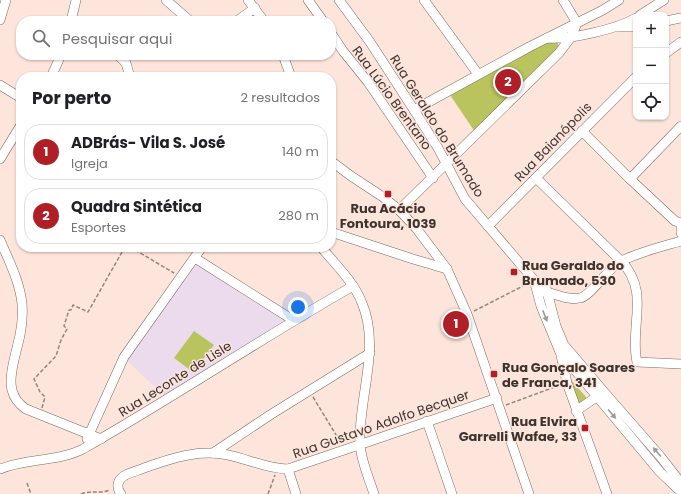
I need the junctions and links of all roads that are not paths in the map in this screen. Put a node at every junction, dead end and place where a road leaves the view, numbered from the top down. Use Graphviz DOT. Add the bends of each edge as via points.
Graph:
graph roads {
  1 [pos="6,0"];
  2 [pos="76,0"];
  3 [pos="166,0"];
  4 [pos="248,0"];
  5 [pos="308,0"];
  6 [pos="339,0"];
  7 [pos="424,0"];
  8 [pos="563,0"];
  9 [pos="619,0"];
  10 [pos="664,0"];
  11 [pos="255,8"];
  12 [pos="645,12"];
  13 [pos="72,16"];
  14 [pos="184,16"];
  15 [pos="244,16"];
  16 [pos="261,16"];
  17 [pos="319,16"];
  18 [pos="681,18"];
  19 [pos="633,19"];
  20 [pos="0,20"];
  21 [pos="669,20"];
  22 [pos="577,23"];
  23 [pos="617,27"];
  24 [pos="633,27"];
  25 [pos="571,37"];
  26 [pos="548,38"];
  27 [pos="336,41"];
  28 [pos="681,42"];
  29 [pos="669,51"];
  30 [pos="59,60"];
  31 [pos="123,60"];
  32 [pos="285,60"];
  33 [pos="53,72"];
  34 [pos="129,72"];
  35 [pos="289,72"];
  36 [pos="478,74"];
  37 [pos="633,80"];
  38 [pos="0,85"];
  39 [pos="16,95"];
  40 [pos="414,110"];
  41 [pos="681,126"];
  42 [pos="582,131"];
  43 [pos="16,133"];
  44 [pos="0,159"];
  45 [pos="447,163"];
  46 [pos="336,165"];
  47 [pos="433,178"];
  48 [pos="536,178"];
  49 [pos="630,179"];
  50 [pos="399,210"];
  51 [pos="680,221"];
  52 [pos="488,226"];
  53 [pos="681,233"];
  54 [pos="336,234"];
  55 [pos="0,240"];
  56 [pos="681,241"];
  57 [pos="199,252"];
  58 [pos="324,252"];
  59 [pos="195,258"];
  60 [pos="621,261"];
  61 [pos="447,269"];
  62 [pos="534,280"];
  63 [pos="353,286"];
  64 [pos="537,292"];
  65 [pos="548,293"];
  66 [pos="293,320"];
  67 [pos="562,348"];
  68 [pos="370,353"];
  69 [pos="681,364"];
  70 [pos="600,394"];
  71 [pos="497,398"];
  72 [pos="576,411"];
  73 [pos="427,422"];
  74 [pos="89,434"];
  75 [pos="101,439"];
  76 [pos="360,445"];
  77 [pos="83,449"];
  78 [pos="213,453"];
  79 [pos="0,469"];
  80 [pos="288,469"];
  81 [pos="681,483"];
  82 [pos="119,491"];
  83 [pos="681,492"];
  84 [pos="296,494"];
  85 [pos="374,494"];
  86 [pos="452,494"];
  87 [pos="529,494"];
  88 [pos="607,494"];
  1 -- 20 [label="street"];
  2 -- 13 [label="street"];
  3 -- 14 [label="street"];
  4 -- 11 [label="street"];
  5 -- 17 [label="street"];
  6 -- 40 [label="street, Rua Geraldo do Brumado"];
  7 -- 36 [label="street"];
  8 -- 22 [label="street"];
  9 -- 22 [label="street"];
  10 -- 12 [label="street"];
  11 -- 15 [label="street"];
  11 -- 16 [label="street"];
  18 -- 21 [label="street"];
  19 -- 23 [label="street"];
  22 -- 25 [label="street"];
  22 -- 26 [label="street"];
  23 -- 24 [label="street"];
  23 -- 25 [label="street"];
  25 -- 26 [label="street"];
  25 -- 45 [label="street" via="555,58"];
  26 -- 36 [label="street"];
  27 -- 47 [label="street, Rua Lúcio Brentano" via="368,82"];
  28 -- 29 [label="street"];
  30 -- 33 [label="street"];
  31 -- 34 [label="street"];
  32 -- 35 [label="street"];
  36 -- 40 [label="street"];
  37 -- 42 [label="street, Rua Baianópolis"];
  38 -- 39 [label="street"];
  40 -- 45 [label="street, Rua Geraldo do Brumado"];
  41 -- 49 [label="street"];
  42 -- 48 [label="street, Rua Baianópolis"];
  42 -- 49 [label="street"];
  43 -- 44 [label="street"];
  45 -- 47 [label="street"];
  45 -- 52 [label="street, Rua Geraldo do Brumado" via="465,199"];
  46 -- 50 [label="street"];
  47 -- 50 [label="street"];
  48 -- 52 [label="street, Rua Baianópolis"];
  48 -- 60 [label="street"];
  49 -- 51 [label="street" via="675,221"];
  50 -- 61 [label="street"];
  51 -- 53 [label="street"];
  52 -- 62 [label="street, Rua Geraldo do Brumado"];
  54 -- 61 [label="street"];
  55 -- 74 [label="street" via="16,279 22,305 21,333 12,374 12,390 26,410"];
  56 -- 60 [label="street"];
  57 -- 59 [label="street"];
  58 -- 63 [label="street"];
  59 -- 66 [label="street"];
  59 -- 74 [label="street" via="124,357"];
  60 -- 65 [label="street" via="583,297 571,299"];
  60 -- 69 [label="street" via="631,274 636,289 637,362"];
  61 -- 71 [label="street" via="467,314"];
  62 -- 64 [label="street"];
  62 -- 65 [label="street, Rua Geraldo do Brumado" via="544,285"];
  63 -- 66 [label="street, Rua Leconte de Lisle"];
  63 -- 68 [label="street" via="363,305"];
  64 -- 65 [label="street"];
  64 -- 67 [label="street, one-way" via="540,306"];
  65 -- 67 [label="street"];
  66 -- 75 [label="street, Rua Leconte de Lisle" via="171,398"];
  67 -- 70 [label="street"];
  67 -- 72 [label="street" via="567,383"];
  68 -- 76 [label="street"];
  68 -- 78 [label="street"];
  70 -- 72 [label="street"];
  81 -- 70 [label="street, one-way" via="660,456"];
  70 -- 83 [label="street, one-way" via="660,472"];
  71 -- 73 [label="street, Rua Gustavo Adolfo Becquer"];
  71 -- 87 [label="street"];
  72 -- 88 [label="street"];
  73 -- 76 [label="street, Rua Gustavo Adolfo Becquer"];
  73 -- 86 [label="street"];
  74 -- 75 [label="street"];
  74 -- 77 [label="street"];
  75 -- 77 [label="street, Rua Leconte de Lisle"];
  76 -- 80 [label="street, Rua Gustavo Adolfo Becquer"];
  76 -- 85 [label="street"];
  77 -- 79 [label="street, Rua Leconte de Lisle" via="59,458 25,462"];
  78 -- 80 [label="street, Rua Gustavo Adolfo Becquer" via="238,457 276,469"];
  78 -- 82 [label="street, Rua Gustavo Adolfo Becquer" via="188,454 126,475 120,479"];
  80 -- 84 [label="street"];
}
